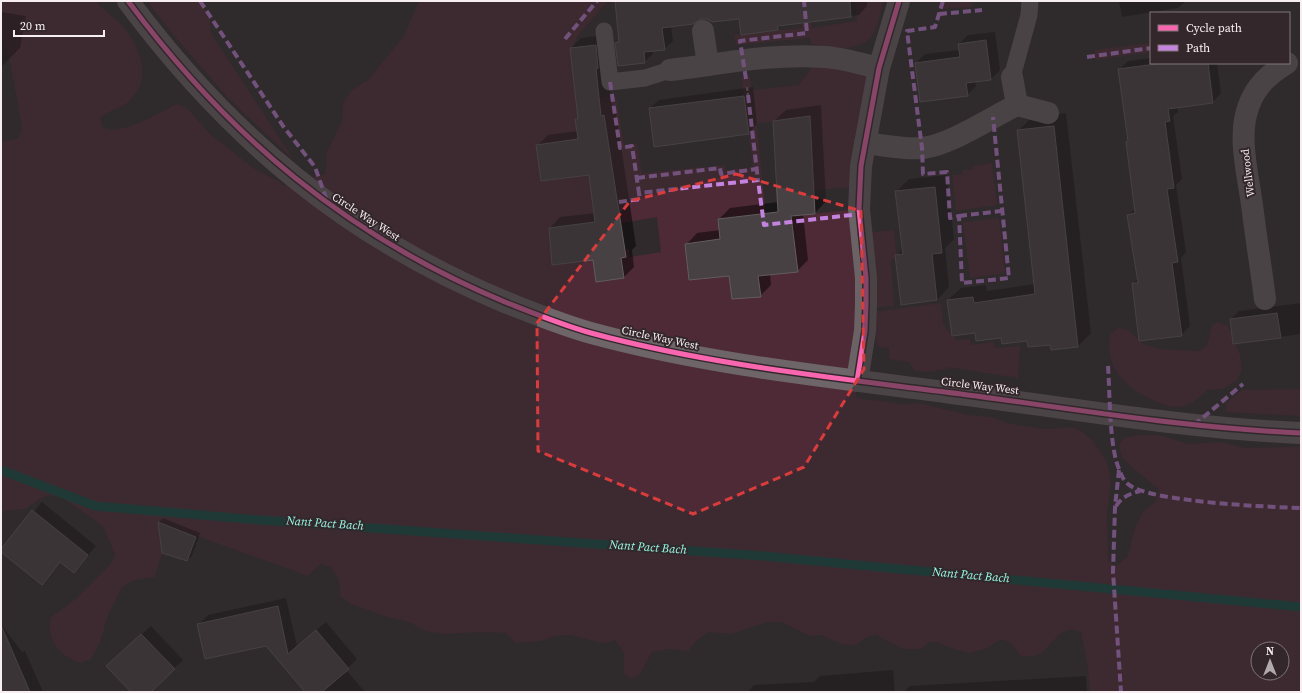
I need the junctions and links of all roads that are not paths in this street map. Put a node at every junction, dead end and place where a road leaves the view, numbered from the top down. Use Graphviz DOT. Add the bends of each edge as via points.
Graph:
graph roads {
  1 [pos="128,1"];
  2 [pos="899,1"];
  3 [pos="1030,1"];
  4 [pos="604,31"];
  5 [pos="703,31"];
  6 [pos="1301,57"];
  7 [pos="1290,61"];
  8 [pos="1285,64"];
  9 [pos="708,65"];
  10 [pos="879,68"];
  11 [pos="670,70"];
  12 [pos="1012,77"];
  13 [pos="1017,105"];
  14 [pos="1048,113"];
  15 [pos="865,143"];
  16 [pos="1265,300"];
  17 [pos="857,381"];
  18 [pos="1301,432"];
  1 -- 17 [label="street, Circle Way West" via="208,98 286,172 360,227 443,274 529,311 592,333 749,365"];
  2 -- 10 [label="street"];
  3 -- 12 [label="lane" via="1029,15"];
  4 -- 11 [label="lane" via="610,82 645,78"];
  5 -- 9 [label="street"];
  6 -- 7 [label="street, Wellwood"];
  8 -- 16 [label="street, Wellwood" via="1258,86 1248,106 1244,125 1247,168"];
  9 -- 10 [label="street" via="805,56 825,57"];
  9 -- 11 [label="street"];
  10 -- 15 [label="street"];
  12 -- 13 [label="street"];
  13 -- 14 [label="street"];
  13 -- 15 [label="street" via="935,145 912,148"];
  15 -- 17 [label="street" via="859,188 866,304 865,331"];
  17 -- 18 [label="street, Circle Way West" via="1205,427"];
}
